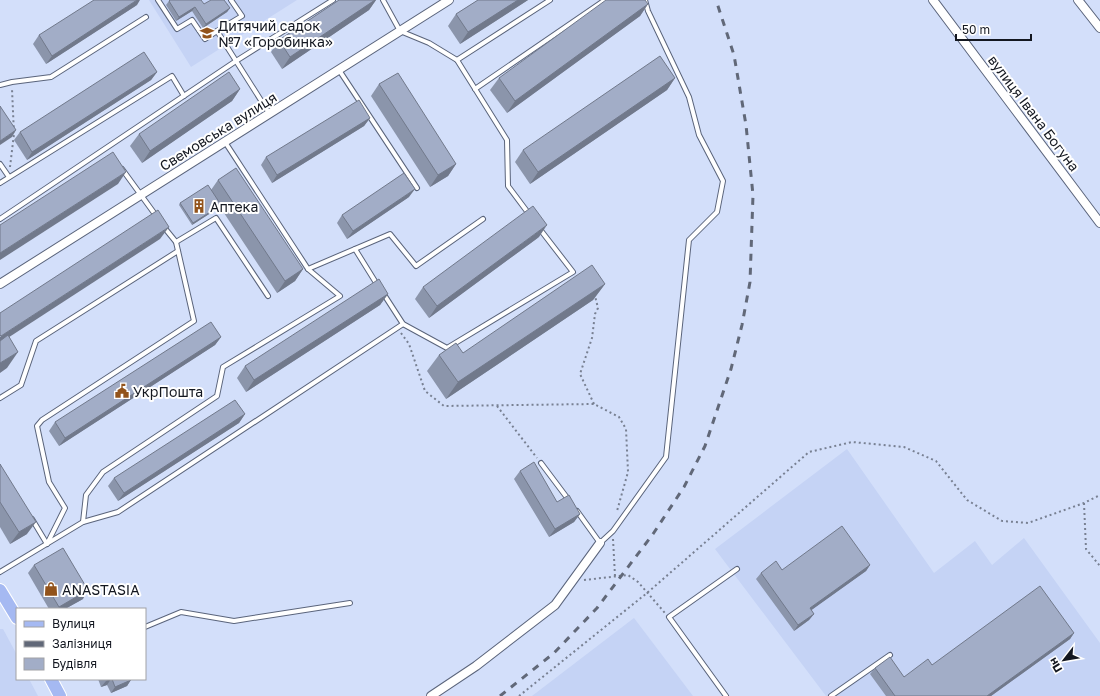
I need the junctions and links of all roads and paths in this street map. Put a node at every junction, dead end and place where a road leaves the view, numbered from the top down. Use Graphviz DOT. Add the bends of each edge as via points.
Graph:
graph roads {
  1 [pos="158,0"];
  2 [pos="232,0"];
  3 [pos="333,0"];
  4 [pos="383,0"];
  5 [pos="449,0"];
  6 [pos="550,0"];
  7 [pos="605,0"];
  8 [pos="645,0"];
  9 [pos="933,0"];
  10 [pos="1078,0"];
  11 [pos="146,16"];
  12 [pos="1100,28"];
  13 [pos="217,31"];
  14 [pos="400,31"];
  15 [pos="457,60"];
  16 [pos="236,61"];
  17 [pos="339,70"];
  18 [pos="12,82"];
  19 [pos="0,85"];
  20 [pos="475,89"];
  21 [pos="184,96"];
  22 [pos="270,114"];
  23 [pos="225,142"];
  24 [pos="107,147"];
  25 [pos="111,153"];
  26 [pos="0,164"];
  27 [pos="120,166"];
  28 [pos="8,177"];
  29 [pos="0,183"];
  30 [pos="417,188"];
  31 [pos="140,196"];
  32 [pos="531,217"];
  33 [pos="0,219"];
  34 [pos="483,220"];
  35 [pos="536,223"];
  36 [pos="1100,223"];
  37 [pos="176,242"];
  38 [pos="355,249"];
  39 [pos="178,251"];
  40 [pos="308,269"];
  41 [pos="0,284"];
  42 [pos="594,293"];
  43 [pos="268,296"];
  44 [pos="403,324"];
  45 [pos="396,328"];
  46 [pos="0,398"];
  47 [pos="594,404"];
  48 [pos="496,405"];
  49 [pos="541,463"];
  50 [pos="1100,495"];
  51 [pos="1084,503"];
  52 [pos="28,511"];
  53 [pos="83,522"];
  54 [pos="612,531"];
  55 [pos="600,543"];
  56 [pos="47,544"];
  57 [pos="1100,566"];
  58 [pos="737,569"];
  59 [pos="0,572"];
  60 [pos="615,576"];
  61 [pos="571,583"];
  62 [pos="1,592"];
  63 [pos="647,593"];
  64 [pos="350,602"];
  65 [pos="16,616"];
  66 [pos="669,617"];
  67 [pos="146,627"];
  68 [pos="890,655"];
  69 [pos="52,680"];
  70 [pos="60,696"];
  71 [pos="431,696"];
  72 [pos="519,696"];
  73 [pos="726,696"];
  74 [pos="831,696"];
  1 -- 13 [label="lane" via="177,29 192,20 205,39"];
  2 -- 13 [label="lane" via="242,16"];
  3 -- 16 [label="lane"];
  4 -- 14 [label="lane"];
  5 -- 14 [label="street, Свемовська вулиця"];
  6 -- 15 [label="lane"];
  7 -- 20 [label="lane"];
  8 -- 54 [label="lane" via="689,97 698,135 722,181 717,212 689,240 666,457"];
  9 -- 36 [label="street, вулиця Івана Богуна"];
  10 -- 12 [label="street"];
  11 -- 18 [label="lane" via="51,77"];
  13 -- 16 [label="lane"];
  14 -- 15 [label="lane" via="429,43"];
  14 -- 17 [label="street, Свемовська вулиця"];
  15 -- 20 [label="lane"];
  16 -- 21 [label="lane"];
  16 -- 22 [label="lane"];
  17 -- 22 [label="street, Свемовська вулиця"];
  17 -- 30 [label="lane"];
  18 -- 19 [label="lane"];
  18 -- 28 [label="path" via="14,134"];
  20 -- 32 [label="lane" via="507,140 508,186"];
  21 -- 24 [label="lane"];
  21 -- 28 [label="lane" via="172,76"];
  22 -- 23 [label="street, Свемовська вулиця"];
  23 -- 31 [label="street, Свемовська вулиця"];
  23 -- 40 [label="lane"];
  24 -- 25 [label="lane"];
  24 -- 33 [label="lane"];
  26 -- 28 [label="lane"];
  27 -- 31 [label="lane"];
  28 -- 29 [label="lane"];
  31 -- 37 [label="lane"];
  31 -- 41 [label="street, Свемовська вулиця"];
  34 -- 38 [label="lane" via="416,266 390,234"];
  35 -- 44 [label="lane" via="573,272 447,348"];
  37 -- 39 [label="lane"];
  37 -- 43 [label="lane" via="216,218"];
  38 -- 40 [label="lane"];
  38 -- 44 [label="lane"];
  39 -- 46 [label="lane" via="36,341 21,385"];
  39 -- 56 [label="lane" via="194,321 42,420 37,426 49,482 64,508"];
  40 -- 53 [label="lane" via="340,296 223,367 218,396 104,472 86,495"];
  42 -- 47 [label="path" via="598,308 592,338 580,374"];
  44 -- 45 [label="lane"];
  45 -- 48 [label="path" via="409,344 425,391 444,406"];
  45 -- 53 [label="lane" via="118,512"];
  47 -- 48 [label="path"];
  47 -- 54 [label="path" via="619,417 626,429 628,472"];
  48 -- 49 [label="path"];
  49 -- 55 [label="lane"];
  50 -- 51 [label="path"];
  51 -- 57 [label="path" via="1086,550"];
  51 -- 63 [label="path" via="1028,523 1002,521 967,500 936,461 904,448 852,442 809,452"];
  52 -- 56 [label="lane"];
  53 -- 56 [label="lane"];
  54 -- 55 [label="lane"];
  54 -- 60 [label="path"];
  55 -- 61 [label="street"];
  56 -- 59 [label="lane"];
  58 -- 66 [label="lane"];
  60 -- 61 [label="path"];
  60 -- 63 [label="path" via="628,575"];
  61 -- 71 [label="street" via="555,605 476,666"];
  62 -- 65 [label="main road"];
  63 -- 66 [label="path"];
  63 -- 72 [label="path"];
  64 -- 67 [label="lane" via="234,621 181,612"];
  66 -- 73 [label="lane"];
  68 -- 74 [label="lane"];
  69 -- 70 [label="main road"];
}
